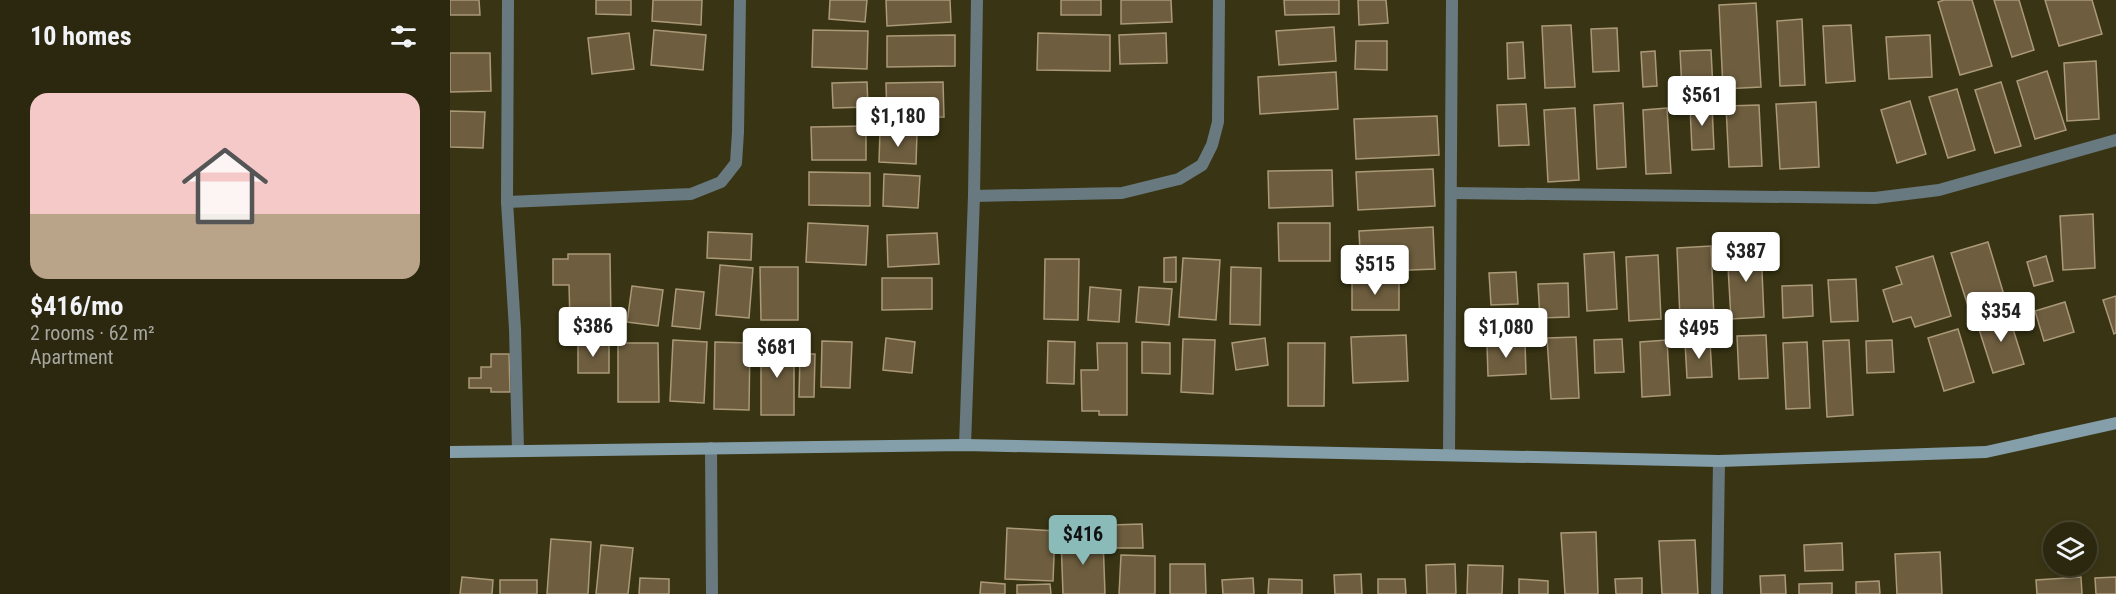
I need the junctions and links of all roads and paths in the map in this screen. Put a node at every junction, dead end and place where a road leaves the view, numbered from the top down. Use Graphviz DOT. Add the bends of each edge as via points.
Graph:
graph roads {
  1 [pos="508,0"];
  2 [pos="740,0"];
  3 [pos="977,0"];
  4 [pos="1219,0"];
  5 [pos="1452,0"];
  6 [pos="2116,140"];
  7 [pos="1451,193"];
  8 [pos="974,196"];
  9 [pos="507,202"];
  10 [pos="2116,423"];
  11 [pos="965,445"];
  12 [pos="711,448"];
  13 [pos="518,451"];
  14 [pos="450,452"];
  15 [pos="1449,455"];
  16 [pos="1719,461"];
  17 [pos="712,594"];
  18 [pos="1717,594"];
  1 -- 9 [label="street"];
  2 -- 9 [label="street" via="736,163 721,182 691,194"];
  3 -- 8 [label="street"];
  4 -- 8 [label="street" via="1218,122 1202,165 1179,179 1122,193"];
  5 -- 7 [label="street"];
  6 -- 7 [label="street" via="1939,190 1875,198"];
  7 -- 15 [label="street"];
  8 -- 11 [label="street"];
  9 -- 13 [label="street"];
  10 -- 16 [label="street" via="1986,452"];
  11 -- 12 [label="street"];
  11 -- 15 [label="street"];
  12 -- 13 [label="street"];
  12 -- 17 [label="street"];
  13 -- 14 [label="street"];
  15 -- 16 [label="street"];
  16 -- 18 [label="street"];
}
